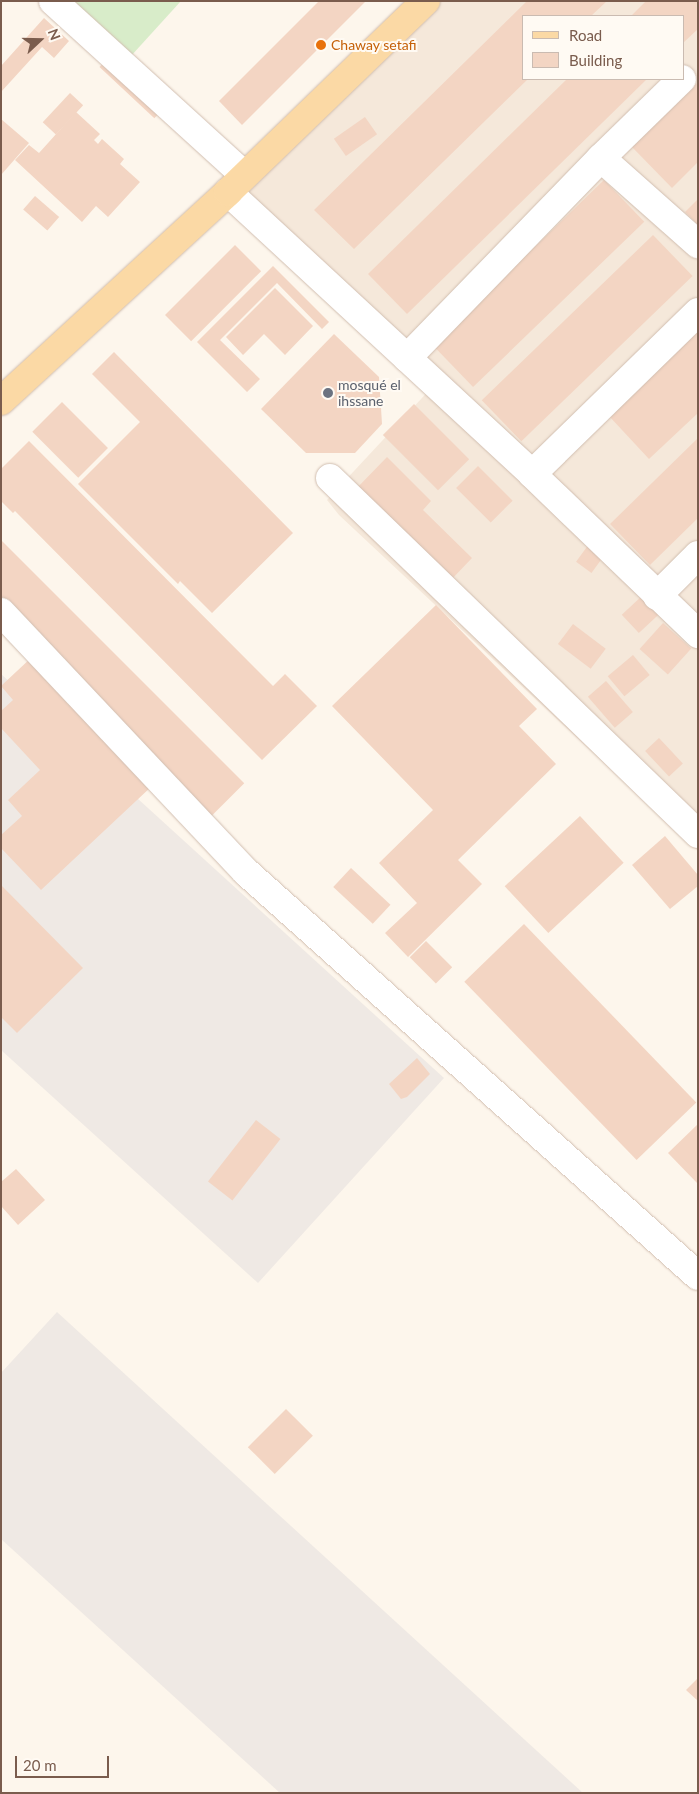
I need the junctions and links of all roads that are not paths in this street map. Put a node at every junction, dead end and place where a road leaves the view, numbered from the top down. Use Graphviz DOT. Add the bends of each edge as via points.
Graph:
graph roads {
  1 [pos="53,1"];
  2 [pos="426,1"];
  3 [pos="698,64"];
  4 [pos="684,76"];
  5 [pos="680,80"];
  6 [pos="601,158"];
  7 [pos="236,184"];
  8 [pos="698,244"];
  9 [pos="698,312"];
  10 [pos="408,358"];
  11 [pos="1,401"];
  12 [pos="532,474"];
  13 [pos="330,478"];
  14 [pos="698,555"];
  15 [pos="657,596"];
  16 [pos="1,612"];
  17 [pos="698,634"];
  18 [pos="698,834"];
  19 [pos="698,1276"];
  1 -- 7 [label="street"];
  2 -- 7 [label="main road"];
  3 -- 4 [label="street"];
  5 -- 6 [label="street"];
  6 -- 8 [label="street"];
  6 -- 10 [label="street"];
  7 -- 10 [label="street"];
  7 -- 11 [label="main road"];
  9 -- 12 [label="street"];
  10 -- 12 [label="street"];
  12 -- 15 [label="street"];
  13 -- 18 [label="street"];
  14 -- 15 [label="street"];
  15 -- 17 [label="street"];
  16 -- 19 [label="street" via="246,872"];
}
